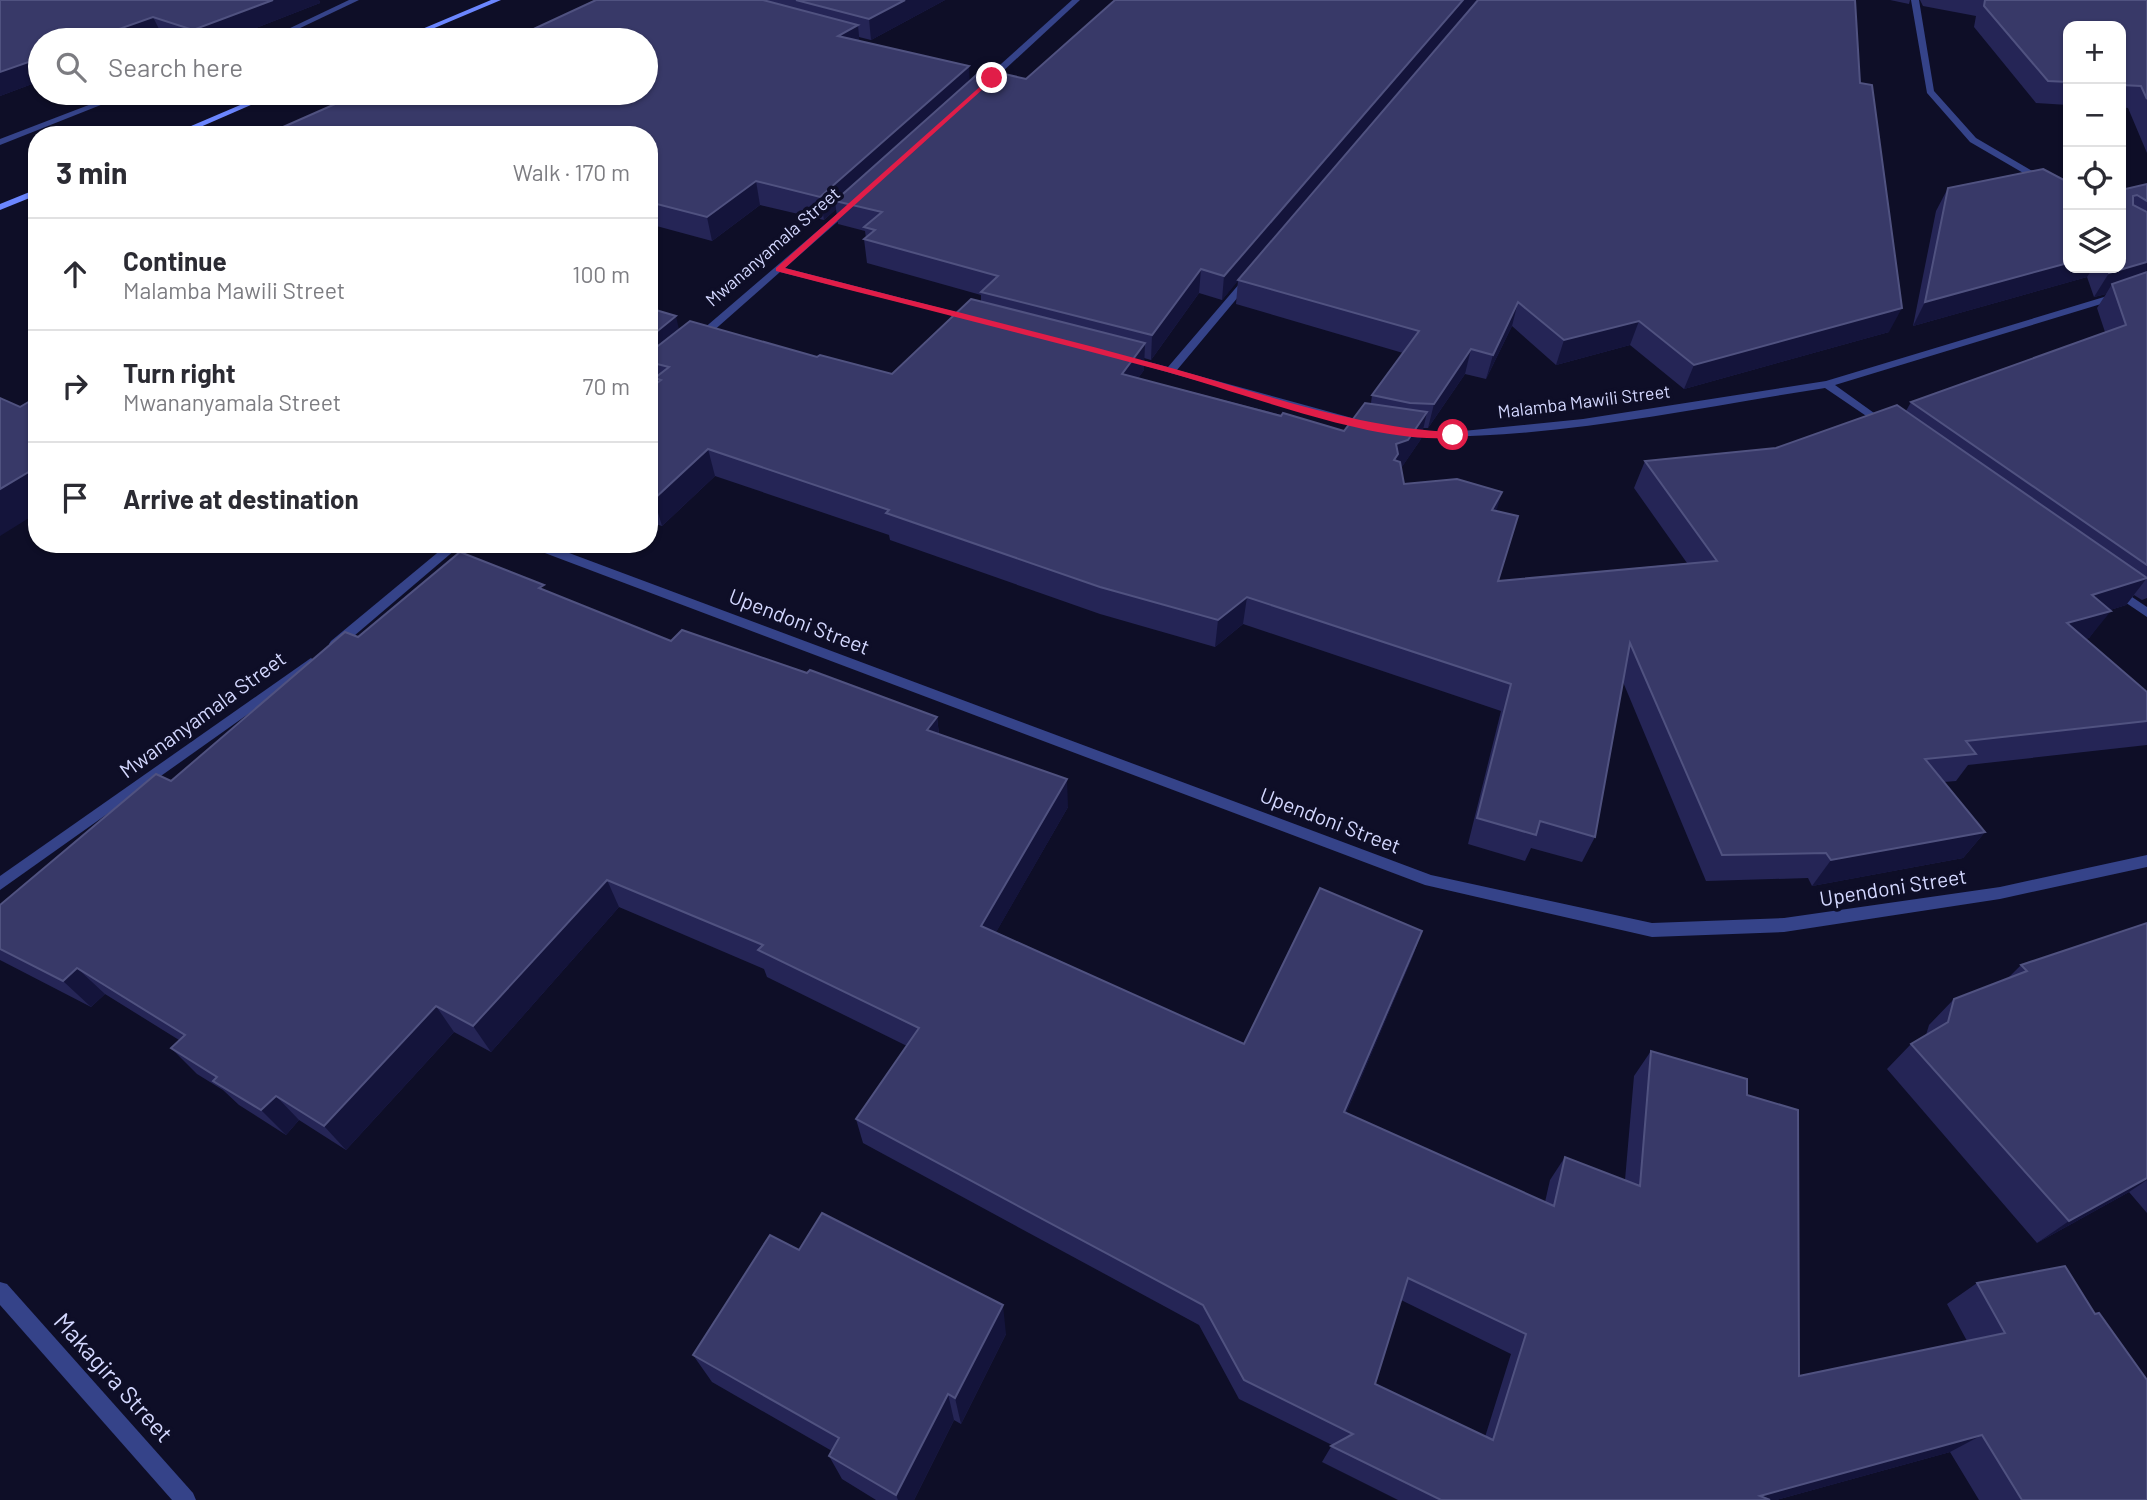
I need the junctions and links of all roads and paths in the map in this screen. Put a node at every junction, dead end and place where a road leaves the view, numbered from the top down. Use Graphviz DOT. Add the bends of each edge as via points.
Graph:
graph roads {
  1 [pos="355,0"];
  2 [pos="497,0"];
  3 [pos="1076,0"];
  4 [pos="1915,0"];
  5 [pos="295,28"];
  6 [pos="429,28"];
  7 [pos="978,74"];
  8 [pos="992,78"];
  9 [pos="971,96"];
  10 [pos="96,105"];
  11 [pos="245,105"];
  12 [pos="41,126"];
  13 [pos="195,126"];
  14 [pos="28,131"];
  15 [pos="0,142"];
  16 [pos="2063,193"];
  17 [pos="28,196"];
  18 [pos="860,196"];
  19 [pos="0,207"];
  20 [pos="1260,265"];
  21 [pos="779,269"];
  22 [pos="2147,287"];
  23 [pos="981,322"];
  24 [pos="689,346"];
  25 [pos="1116,357"];
  26 [pos="1170,371"];
  27 [pos="1827,384"];
  28 [pos="1893,432"];
  29 [pos="445,553"];
  30 [pos="557,553"];
  31 [pos="2103,582"];
  32 [pos="2147,613"];
  33 [pos="2147,861"];
  34 [pos="0,884"];
  35 [pos="0,1291"];
  36 [pos="187,1500"];
  1 -- 5 [label="street"];
  2 -- 6 [label="main road"];
  3 -- 8 [label="street"];
  4 -- 16 [label="street" via="1930,91 1973,139"];
  7 -- 8 [label="street"];
  8 -- 9 [label="street"];
  10 -- 12 [label="street"];
  11 -- 13 [label="main road"];
  14 -- 15 [label="street"];
  17 -- 19 [label="main road"];
  18 -- 21 [label="street, Mwananyamala Street"];
  20 -- 26 [label="street"];
  21 -- 23 [label="street"];
  21 -- 24 [label="street, Mwananyamala Street"];
  22 -- 27 [label="street, Malamba Mawili Street"];
  25 -- 26 [label="street, Malamba Mawili Street"];
  26 -- 27 [label="street, Malamba Mawili Street" via="1342,420 1388,430 1453,435 1583,422"];
  27 -- 28 [label="street"];
  29 -- 34 [label="street, Mwananyamala Street" via="324,653"];
  30 -- 33 [label="street, Upendoni Street" via="1430,881 1652,930 1784,925 2000,893"];
  31 -- 32 [label="street"];
  35 -- 36 [label="street, Makagira Street"];
}
